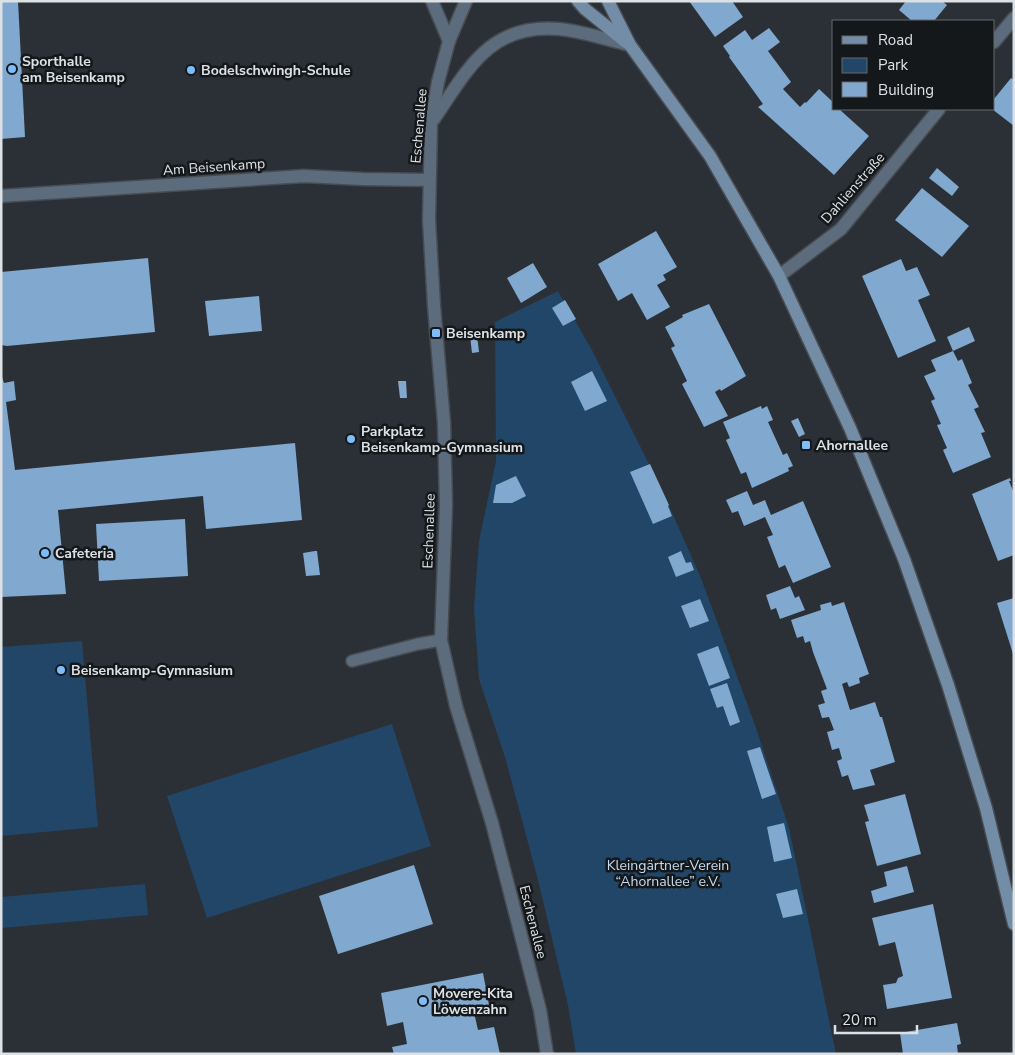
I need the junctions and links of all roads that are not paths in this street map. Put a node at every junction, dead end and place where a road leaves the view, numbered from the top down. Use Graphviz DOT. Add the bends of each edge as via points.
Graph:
graph roads {
  1 [pos="432,1"];
  2 [pos="466,1"];
  3 [pos="578,1"];
  4 [pos="608,1"];
  5 [pos="1014,18"];
  6 [pos="995,41"];
  7 [pos="450,42"];
  8 [pos="630,46"];
  9 [pos="938,110"];
  10 [pos="431,123"];
  11 [pos="429,180"];
  12 [pos="1,196"];
  13 [pos="779,276"];
  14 [pos="441,640"];
  15 [pos="352,661"];
  16 [pos="1014,924"];
  17 [pos="547,1054"];
  1 -- 7 [label="street"];
  2 -- 7 [label="street, Eschenallee"];
  3 -- 8 [label="main road"];
  4 -- 8 [label="main road"];
  5 -- 6 [label="street"];
  7 -- 10 [label="street, Eschenallee" via="438,82"];
  8 -- 10 [label="street" via="560,29 516,32 499,40 480,56"];
  8 -- 13 [label="main road" via="710,156"];
  9 -- 13 [label="street, Dahlienstraße" via="841,229"];
  10 -- 11 [label="street, Eschenallee"];
  11 -- 12 [label="street, Am Beisenkamp" via="304,176"];
  11 -- 14 [label="street, Eschenallee" via="444,423 446,505"];
  13 -- 16 [label="main road" via="850,428 904,559 948,684 986,808"];
  14 -- 15 [label="lane"];
  14 -- 17 [label="street, Eschenallee" via="456,706 492,823 517,920 540,1010"];
}
